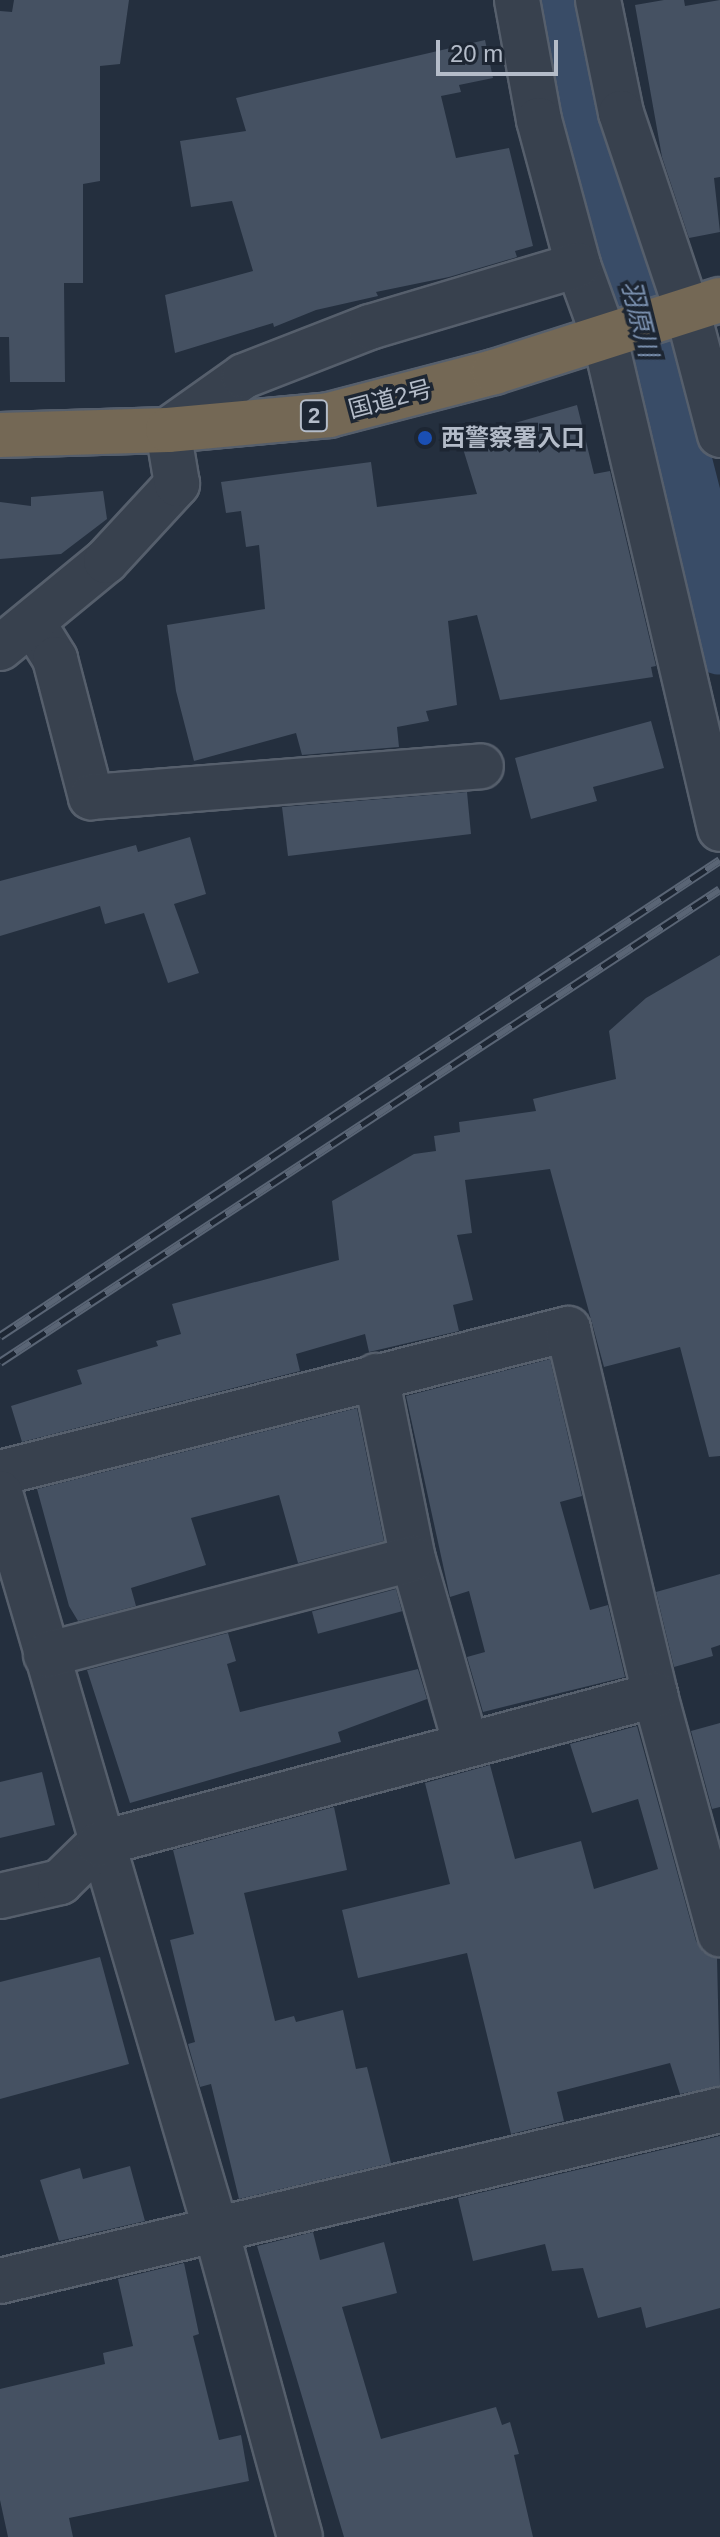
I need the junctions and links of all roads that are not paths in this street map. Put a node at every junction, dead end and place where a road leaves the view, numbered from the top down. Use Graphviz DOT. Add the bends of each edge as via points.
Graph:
graph roads {
  1 [pos="517,0"];
  2 [pos="598,0"];
  3 [pos="578,265"];
  4 [pos="695,310"];
  5 [pos="611,336"];
  6 [pos="168,430"];
  7 [pos="0,435"];
  8 [pos="720,435"];
  9 [pos="17,636"];
  10 [pos="481,766"];
  11 [pos="720,829"];
  12 [pos="376,1376"];
  13 [pos="0,1473"];
  14 [pos="0,1493"];
  15 [pos="413,1559"];
  16 [pos="46,1655"];
  17 [pos="655,1695"];
  18 [pos="466,1745"];
  19 [pos="99,1844"];
  20 [pos="0,1896"];
  21 [pos="720,1934"];
  22 [pos="720,2110"];
  23 [pos="216,2230"];
  24 [pos="0,2281"];
  25 [pos="300,2537"];
  1 -- 3 [label="street" via="539,120"];
  2 -- 4 [label="street" via="621,113"];
  3 -- 5 [label="street"];
  3 -- 6 [label="street" via="303,350 244,376"];
  4 -- 5 [label="highway, 国道2号 / 2"];
  4 -- 8 [label="street"];
  5 -- 6 [label="highway, 国道2号 / 2" via="329,415"];
  5 -- 11 [label="street"];
  6 -- 7 [label="highway, 国道2号 / 2"];
  6 -- 9 [label="street" via="177,484 106,561"];
  9 -- 10 [label="street" via="55,659 91,797"];
  12 -- 13 [label="street"];
  12 -- 15 [label="street"];
  12 -- 17 [label="street" via="568,1329"];
  14 -- 16 [label="street"];
  15 -- 16 [label="street"];
  15 -- 18 [label="street"];
  16 -- 19 [label="street"];
  17 -- 18 [label="street"];
  17 -- 21 [label="street"];
  18 -- 19 [label="street"];
  19 -- 20 [label="street" via="60,1882"];
  19 -- 23 [label="street"];
  22 -- 23 [label="street"];
  23 -- 24 [label="street"];
  23 -- 25 [label="street"];
}
